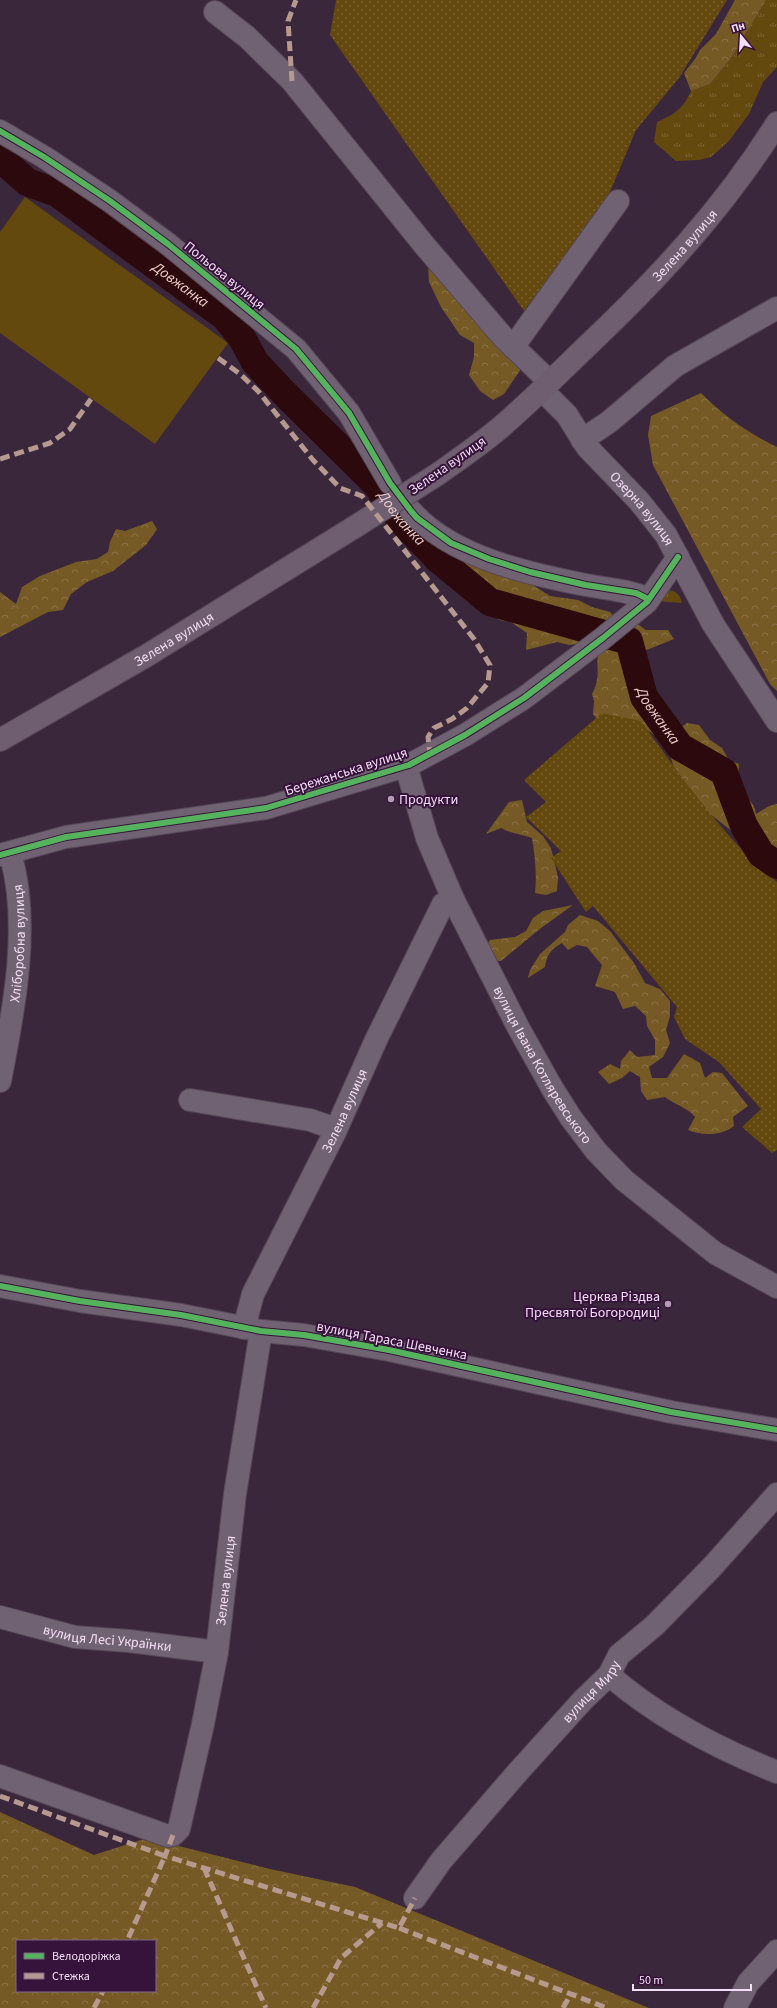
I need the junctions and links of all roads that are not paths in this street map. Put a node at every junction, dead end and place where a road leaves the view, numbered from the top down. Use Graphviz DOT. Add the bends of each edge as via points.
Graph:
graph roads {
  1 [pos="215,12"];
  2 [pos="777,123"];
  3 [pos="0,131"];
  4 [pos="618,202"];
  5 [pos="777,308"];
  6 [pos="513,347"];
  7 [pos="546,386"];
  8 [pos="582,440"];
  9 [pos="390,483"];
  10 [pos="411,511"];
  11 [pos="678,557"];
  12 [pos="648,599"];
  13 [pos="777,721"];
  14 [pos="0,740"];
  15 [pos="406,766"];
  16 [pos="5,854"];
  17 [pos="453,899"];
  18 [pos="0,1081"];
  19 [pos="190,1100"];
  20 [pos="336,1129"];
  21 [pos="0,1286"];
  22 [pos="777,1287"];
  23 [pos="252,1329"];
  24 [pos="777,1430"];
  25 [pos="777,1494"];
  26 [pos="0,1617"];
  27 [pos="217,1652"];
  28 [pos="609,1675"];
  29 [pos="777,1772"];
  30 [pos="0,1776"];
  31 [pos="414,1898"];
  32 [pos="777,1952"];
  33 [pos="735,2008"];
  1 -- 6 [label="street, Озерна вулиця" via="247,37 292,81 424,246"];
  2 -- 7 [label="highway, Зелена вулиця" via="755,159 713,214 644,291"];
  3 -- 9 [label="street, Польова вулиця" via="110,201 209,277 296,349 349,413"];
  4 -- 6 [label="street"];
  5 -- 8 [label="street" via="675,366 609,422"];
  6 -- 7 [label="street, Озерна вулиця"];
  7 -- 8 [label="street, Озерна вулиця"];
  7 -- 14 [label="highway, Зелена вулиця, bridge" via="500,428 438,474 146,656"];
  8 -- 11 [label="street, Озерна вулиця" via="666,535"];
  10 -- 12 [label="street" via="451,543 488,559 586,585 636,593"];
  11 -- 12 [label="street, Бережанська вулиця"];
  11 -- 13 [label="street, Озерна вулиця" via="713,624"];
  12 -- 15 [label="street, Бережанська вулиця" via="524,698 465,735"];
  15 -- 16 [label="street, Бережанська вулиця" via="266,808 66,838"];
  15 -- 17 [label="street, вулиця Івана Котляревського" via="427,838"];
  16 -- 18 [label="street, Хліборобна вулиця" via="15,872 19,937 16,990"];
  17 -- 20 [label="street, Зелена вулиця" via="443,904 376,1040"];
  17 -- 22 [label="street, вулиця Івана Котляревського" via="552,1088 596,1151 624,1180 715,1253"];
  19 -- 20 [label="street" via="279,1114 322,1123"];
  20 -- 23 [label="street, Зелена вулиця" via="253,1294"];
  21 -- 23 [label="street, вулиця Тараса Шевченка"];
  23 -- 24 [label="street, вулиця Тараса Шевченка" via="304,1335 388,1350 671,1412"];
  23 -- 27 [label="street, Зелена вулиця"];
  25 -- 28 [label="street, вулиця Миру" via="712,1567 619,1655"];
  26 -- 27 [label="street, вулиця Лесі Українки" via="75,1637"];
  27 -- 30 [label="street, Зелена вулиця" via="179,1829 173,1835 168,1836"];
  28 -- 29 [label="street" via="638,1700 676,1724 736,1756"];
  28 -- 31 [label="street, вулиця Миру" via="583,1700 440,1861"];
  32 -- 33 [label="street" via="748,1983"];
}
